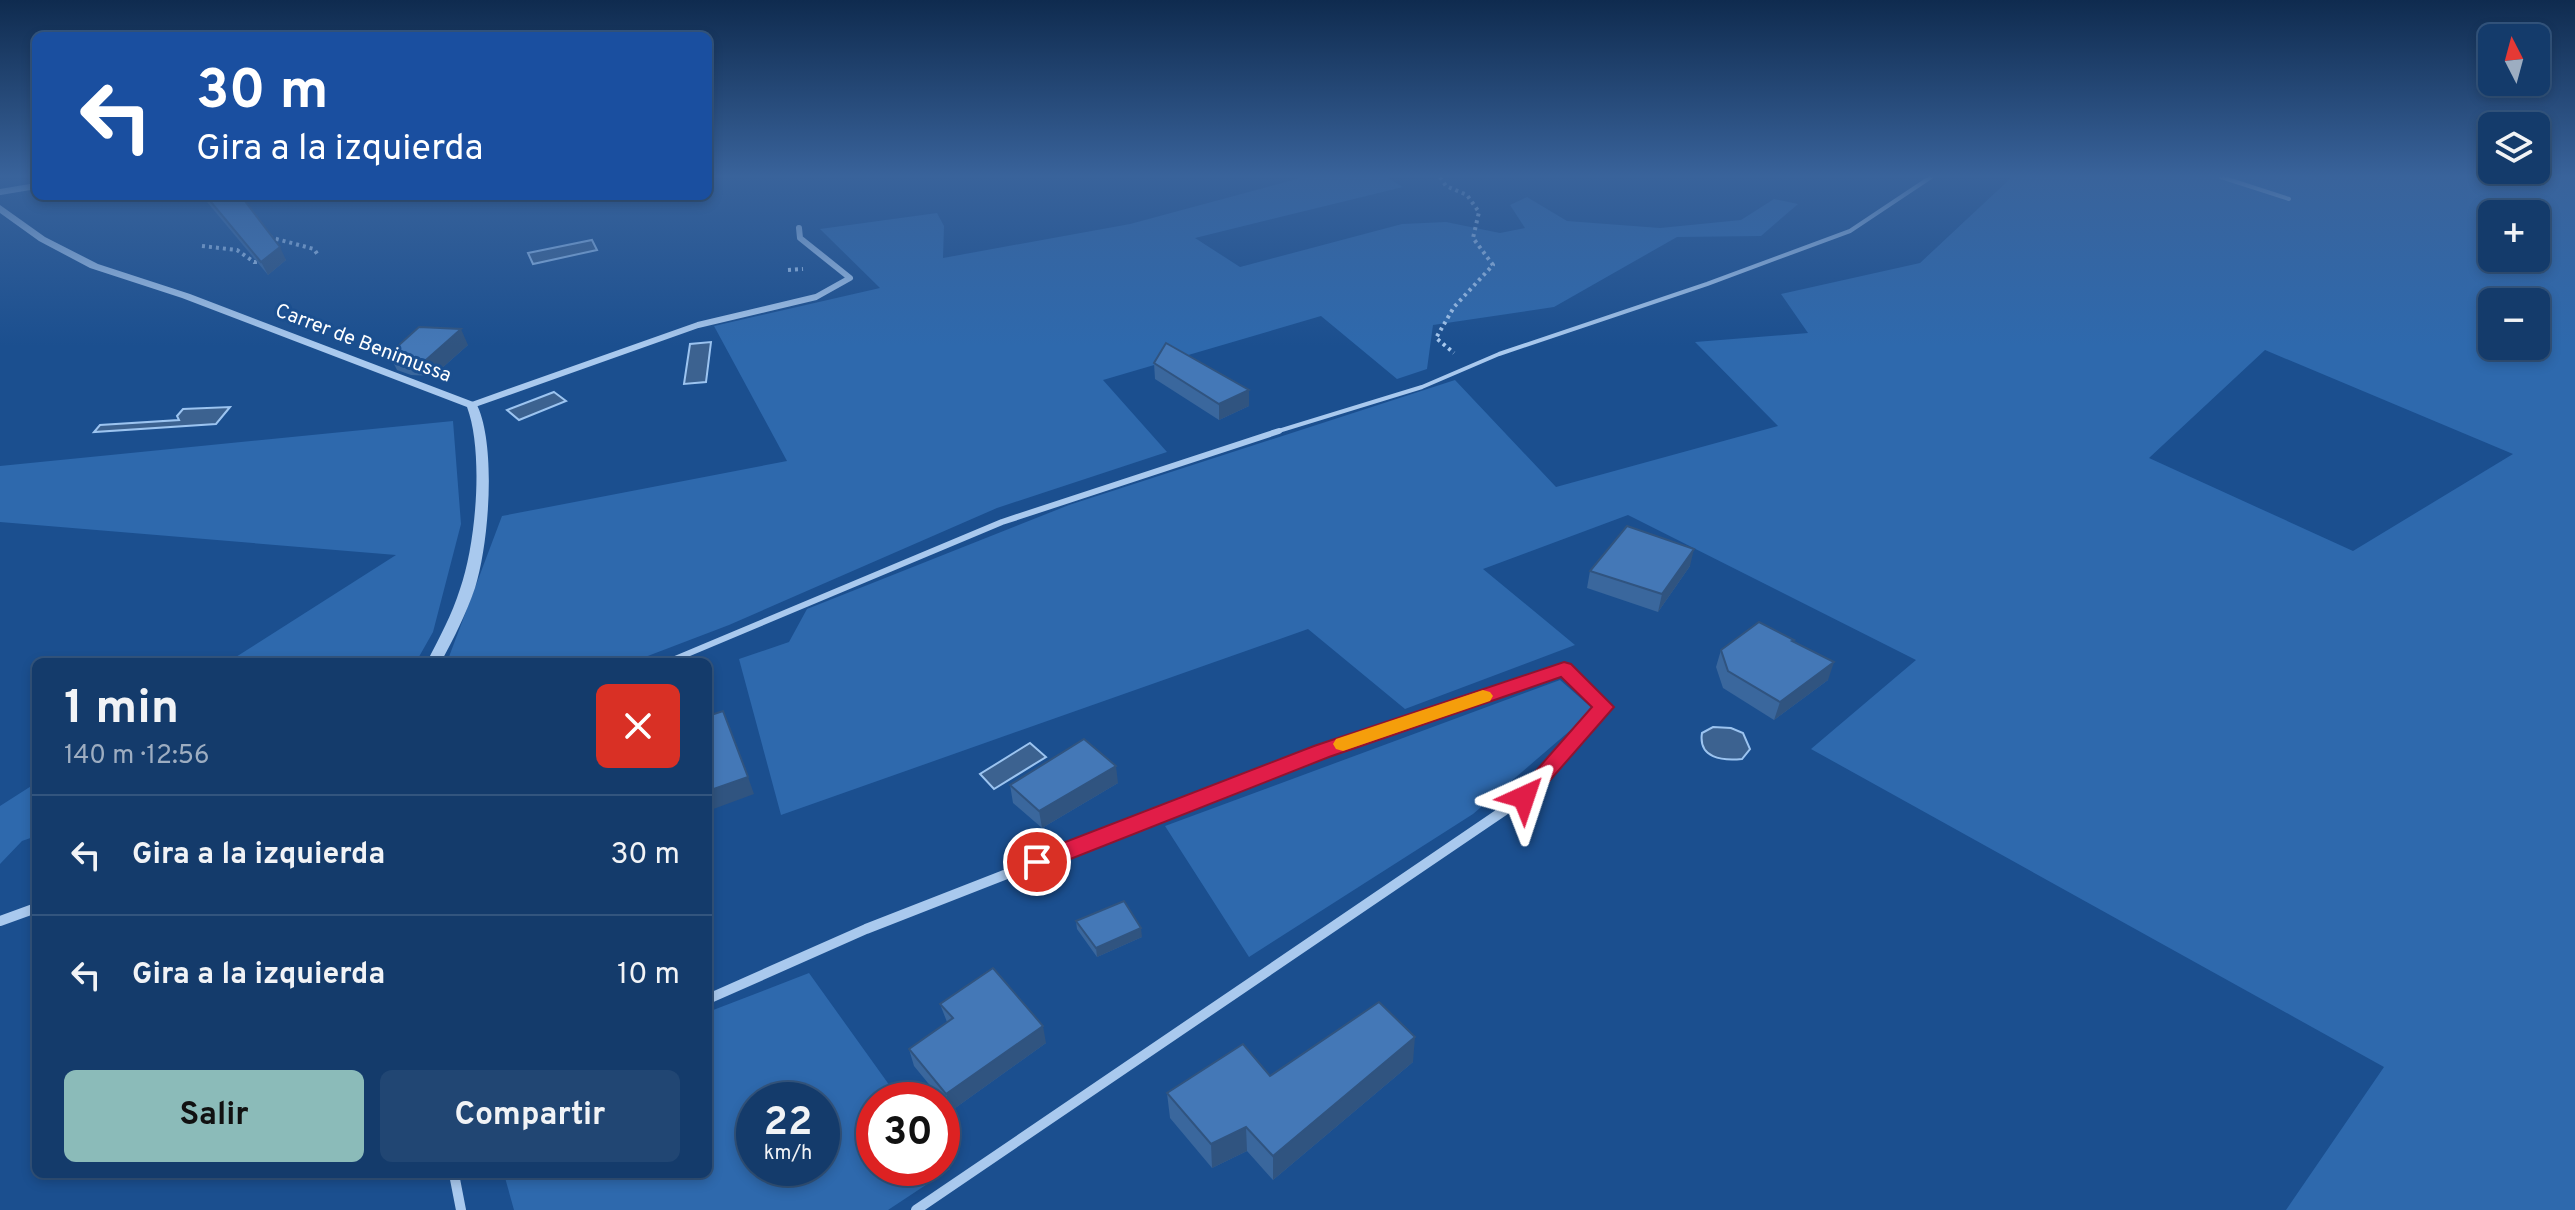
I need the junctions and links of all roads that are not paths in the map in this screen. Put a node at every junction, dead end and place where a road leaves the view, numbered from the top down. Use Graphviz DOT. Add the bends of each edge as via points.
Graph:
graph roads {
  1 [pos="35,233"];
  2 [pos="800,233"];
  3 [pos="1843,233"];
  4 [pos="472,405"];
  5 [pos="436,658"];
  6 [pos="678,658"];
  7 [pos="32,909"];
  8 [pos="0,921"];
  9 [pos="712,997"];
  10 [pos="455,1178"];
  11 [pos="461,1210"];
  12 [pos="916,1210"];
  1 -- 4 [label="street, Carrer de Benimussa" via="94,266"];
  2 -- 4 [label="street" via="850,278 808,299 700,325"];
  3 -- 6 [label="lane" via="1422,387 1002,522"];
  4 -- 5 [label="street" via="481,455 474,565"];
  7 -- 8 [label="street"];
  9 -- 12 [label="street" via="866,929 1321,751 1564,669 1604,707 1524,797"];
  10 -- 11 [label="street"];
}
